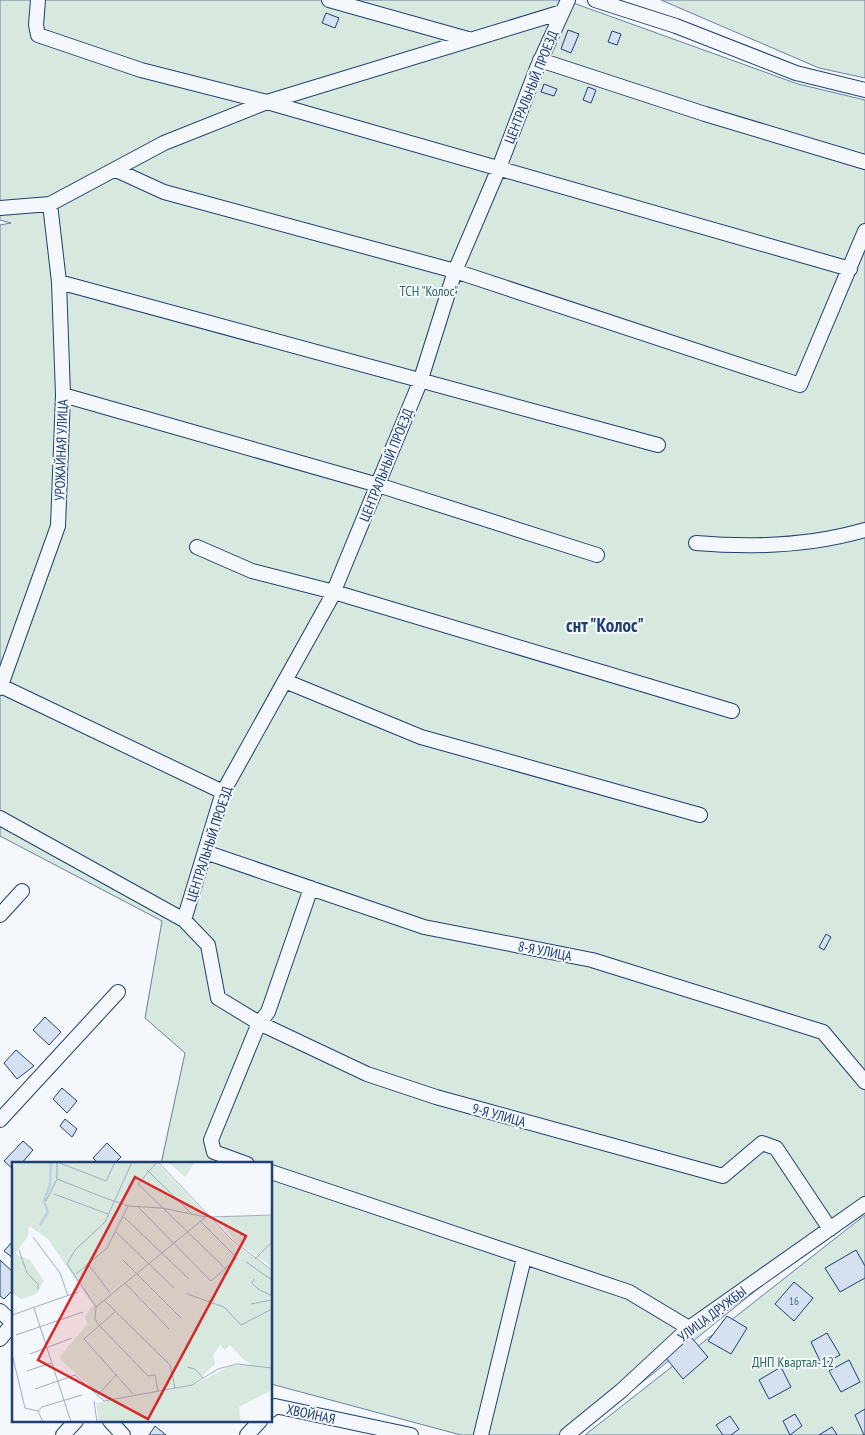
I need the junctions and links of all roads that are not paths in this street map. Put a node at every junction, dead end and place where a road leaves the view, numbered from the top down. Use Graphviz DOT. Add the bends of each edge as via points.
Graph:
graph roads {
  1 [pos="38,0"];
  2 [pos="329,0"];
  3 [pos="595,0"];
  4 [pos="565,6"];
  5 [pos="469,39"];
  6 [pos="540,60"];
  7 [pos="865,90"];
  8 [pos="267,102"];
  9 [pos="865,162"];
  10 [pos="499,168"];
  11 [pos="116,170"];
  12 [pos="50,204"];
  13 [pos="0,208"];
  14 [pos="865,231"];
  15 [pos="850,269"];
  16 [pos="455,271"];
  17 [pos="59,282"];
  18 [pos="420,382"];
  19 [pos="63,395"];
  20 [pos="658,445"];
  21 [pos="378,485"];
  22 [pos="865,530"];
  23 [pos="696,543"];
  24 [pos="197,547"];
  25 [pos="596,554"];
  26 [pos="334,592"];
  27 [pos="285,681"];
  28 [pos="0,687"];
  29 [pos="732,711"];
  30 [pos="223,792"];
  31 [pos="700,815"];
  32 [pos="0,818"];
  33 [pos="205,852"];
  34 [pos="311,888"];
  35 [pos="22,891"];
  36 [pos="0,915"];
  37 [pos="184,920"];
  38 [pos="118,992"];
  39 [pos="259,1023"];
  40 [pos="865,1082"];
  41 [pos="0,1120"];
  42 [pos="242,1162"];
  43 [pos="272,1172"];
  44 [pos="865,1204"];
  45 [pos="830,1230"];
  46 [pos="524,1258"];
  47 [pos="0,1312"];
  48 [pos="12,1322"];
  49 [pos="12,1324"];
  50 [pos="689,1328"];
  51 [pos="0,1339"];
  52 [pos="272,1409"];
  53 [pos="75,1422"];
  54 [pos="111,1422"];
  55 [pos="259,1422"];
  56 [pos="63,1435"];
  57 [pos="123,1435"];
  58 [pos="247,1435"];
  59 [pos="411,1435"];
  60 [pos="481,1435"];
  61 [pos="568,1435"];
  1 -- 8 [label="street" via="38,35 141,70"];
  2 -- 5 [label="street"];
  3 -- 7 [label="street" via="676,26 796,73"];
  4 -- 5 [label="street"];
  4 -- 6 [label="street, ЦЕНТРАЛЬНЫЙ ПРОЕЗД"];
  5 -- 8 [label="street"];
  6 -- 9 [label="street"];
  6 -- 10 [label="street, ЦЕНТРАЛЬНЫЙ ПРОЕЗД"];
  8 -- 10 [label="street"];
  8 -- 11 [label="street" via="164,143"];
  10 -- 15 [label="street"];
  10 -- 16 [label="street, ЦЕНТРАЛЬНЫЙ ПРОЕЗД"];
  11 -- 12 [label="street"];
  11 -- 16 [label="street" via="164,192"];
  12 -- 13 [label="street"];
  12 -- 17 [label="street, УРОЖАЙНАЯ УЛИЦА"];
  14 -- 15 [label="street"];
  15 -- 16 [label="street" via="800,385"];
  16 -- 18 [label="street, ЦЕНТРАЛЬНЫЙ ПРОЕЗД"];
  17 -- 18 [label="street"];
  17 -- 19 [label="street, УРОЖАЙНАЯ УЛИЦА"];
  18 -- 20 [label="street"];
  18 -- 21 [label="street, ЦЕНТРАЛЬНЫЙ ПРОЕЗД"];
  19 -- 21 [label="street"];
  19 -- 28 [label="street, УРОЖАЙНАЯ УЛИЦА" via="58,526"];
  21 -- 25 [label="street"];
  21 -- 26 [label="street, ЦЕНТРАЛЬНЫЙ ПРОЕЗД"];
  22 -- 23 [label="street" via="808,542 762,547"];
  24 -- 26 [label="street" via="252,571"];
  26 -- 27 [label="street, ЦЕНТРАЛЬНЫЙ ПРОЕЗД"];
  26 -- 29 [label="street"];
  27 -- 30 [label="street, ЦЕНТРАЛЬНЫЙ ПРОЕЗД"];
  27 -- 31 [label="street" via="421,737"];
  28 -- 30 [label="street"];
  30 -- 33 [label="street, ЦЕНТРАЛЬНЫЙ ПРОЕЗД"];
  32 -- 37 [label="street, 9-Я УЛИЦА"];
  33 -- 34 [label="street, 8-Я УЛИЦА"];
  33 -- 37 [label="street, ЦЕНТРАЛЬНЫЙ ПРОЕЗД"];
  34 -- 39 [label="street" via="268,1012"];
  34 -- 40 [label="street, 8-Я УЛИЦА" via="424,927 592,960 823,1032"];
  35 -- 36 [label="street"];
  37 -- 39 [label="street, 9-Я УЛИЦА" via="208,945 218,998"];
  38 -- 41 [label="street"];
  39 -- 42 [label="street" via="211,1140 214,1152"];
  39 -- 45 [label="street, 9-Я УЛИЦА" via="367,1074 436,1097 723,1176 762,1143 776,1148"];
  43 -- 46 [label="street"];
  44 -- 45 [label="street, УЛИЦА ДРУЖБЫ"];
  45 -- 50 [label="street, УЛИЦА ДРУЖБЫ"];
  46 -- 50 [label="street" via="629,1292"];
  46 -- 60 [label="street"];
  47 -- 48 [label="street"];
  49 -- 51 [label="street"];
  50 -- 61 [label="street, УЛИЦА ДРУЖБЫ"];
  52 -- 59 [label="street, ХВОЙНАЯ" via="275,1406"];
  53 -- 56 [label="street"];
  54 -- 57 [label="street"];
  55 -- 58 [label="street"];
}
